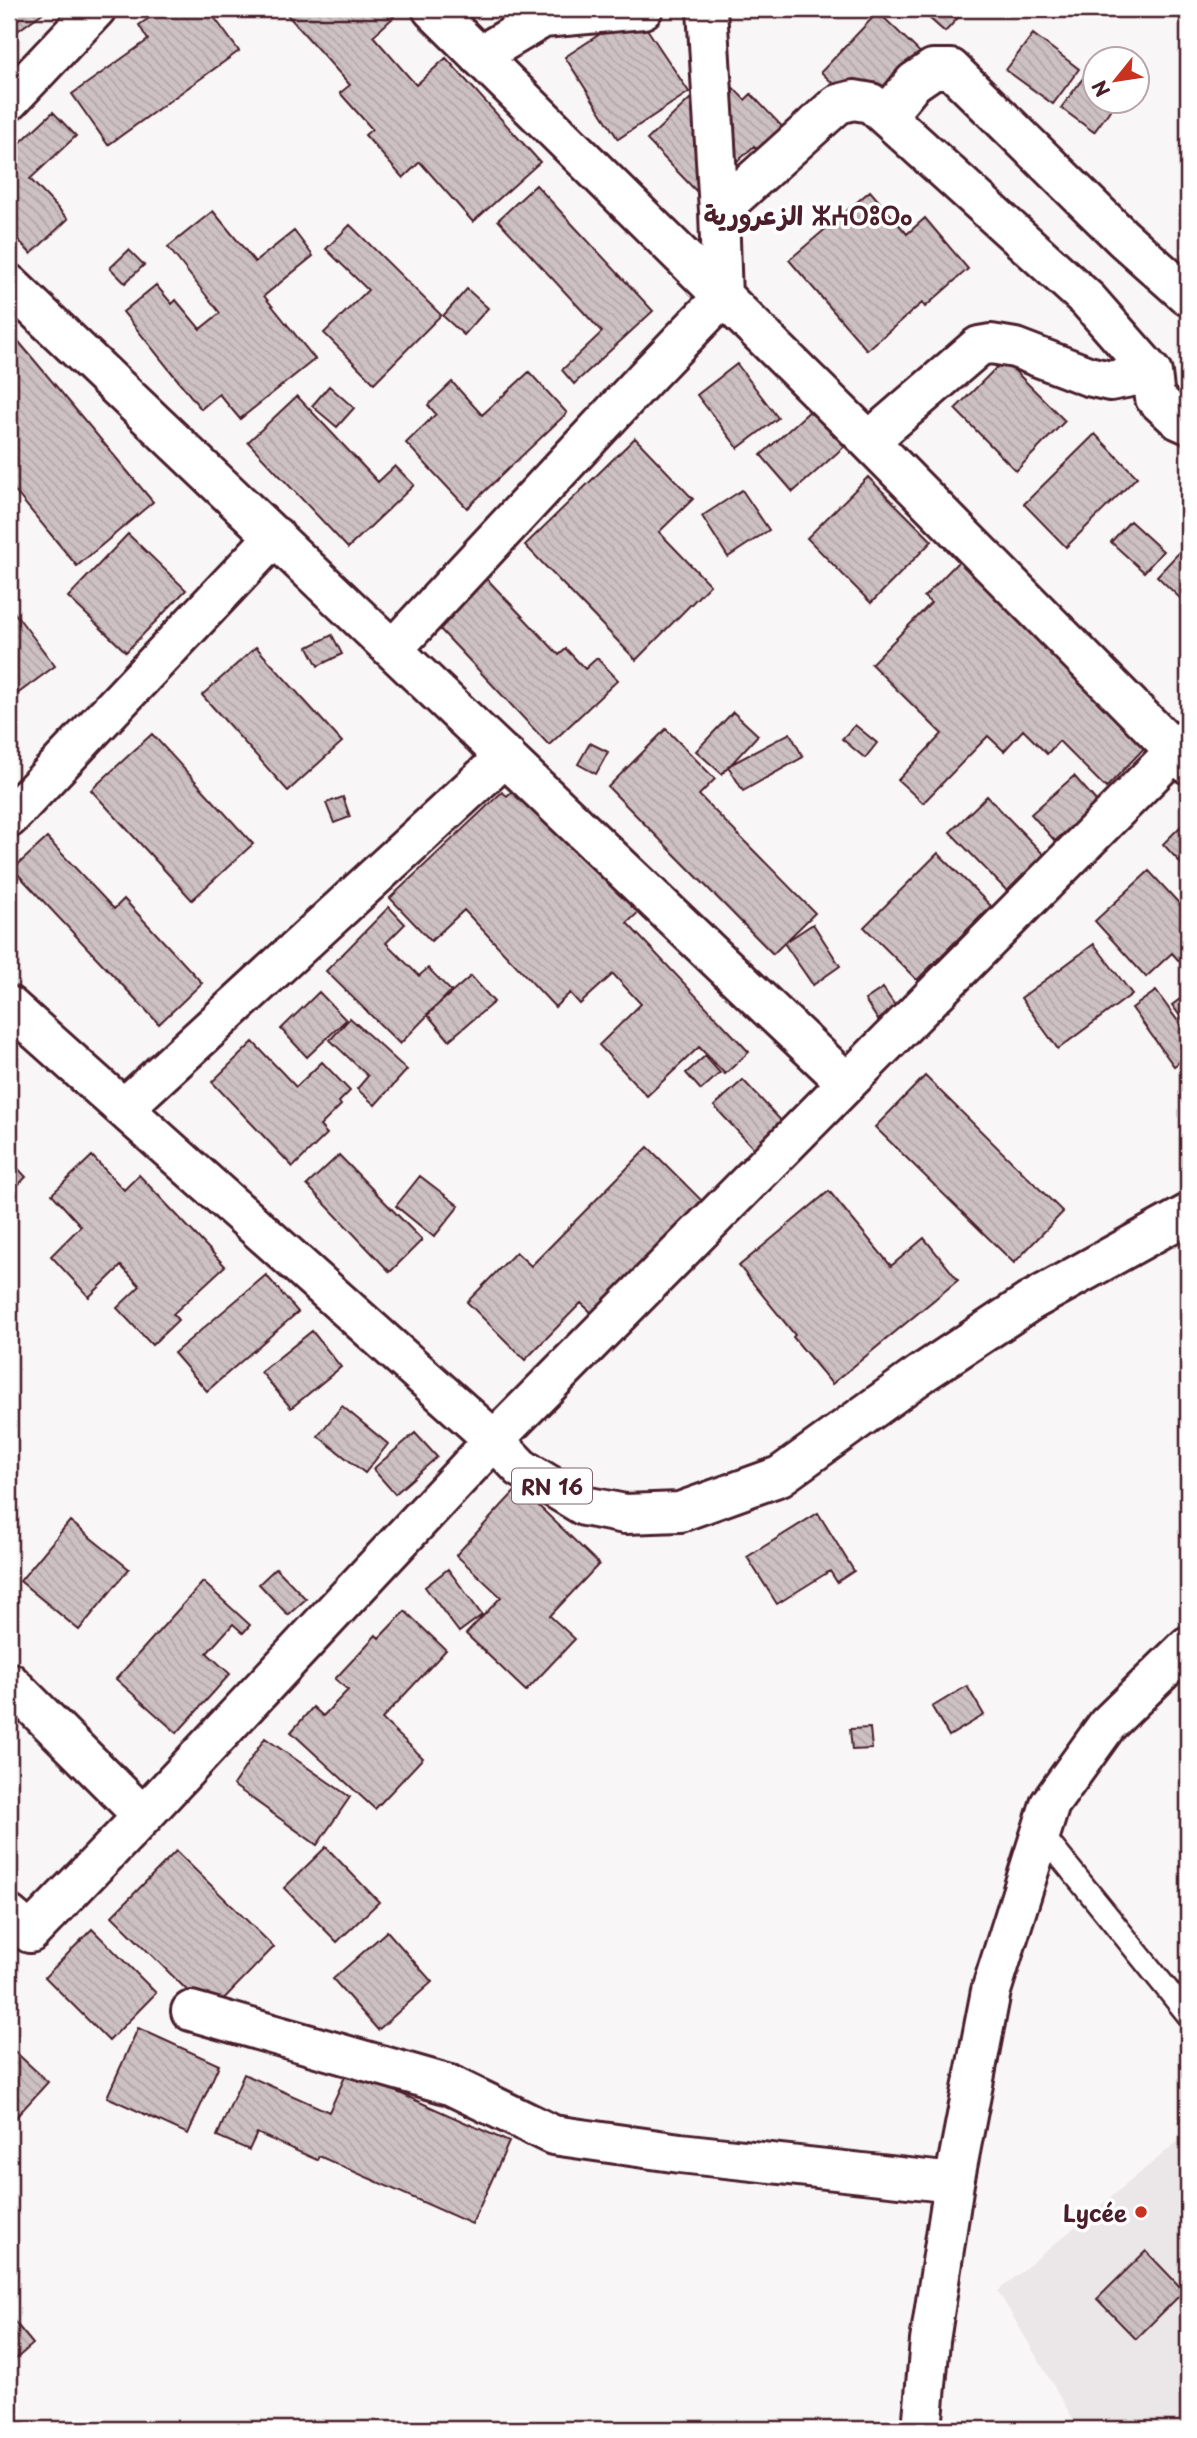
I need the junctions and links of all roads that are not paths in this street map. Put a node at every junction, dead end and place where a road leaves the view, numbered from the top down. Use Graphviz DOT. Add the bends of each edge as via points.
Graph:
graph roads {
  1 [pos="96,9"];
  2 [pos="432,9"];
  3 [pos="643,9"];
  4 [pos="707,9"];
  5 [pos="479,56"];
  6 [pos="9,101"];
  7 [pos="886,116"];
  8 [pos="719,211"];
  9 [pos="9,284"];
  10 [pos="1188,296"];
  11 [pos="722,298"];
  12 [pos="1152,373"];
  13 [pos="1188,424"];
  14 [pos="869,441"];
  15 [pos="275,536"];
  16 [pos="393,649"];
  17 [pos="1184,751"];
  18 [pos="506,756"];
  19 [pos="9,818"];
  20 [pos="11,1014"];
  21 [pos="846,1082"];
  22 [pos="124,1108"];
  23 [pos="1188,1214"];
  24 [pos="494,1440"];
  25 [pos="1188,1646"];
  26 [pos="9,1682"];
  27 [pos="143,1816"];
  28 [pos="1041,1833"];
  29 [pos="16,1935"];
  30 [pos="191,2011"];
  31 [pos="1188,2015"];
  32 [pos="954,2183"];
  33 [pos="922,2429"];
  1 -- 6 [label="street"];
  2 -- 5 [label="street"];
  3 -- 5 [label="street" via="543,18"];
  4 -- 8 [label="street"];
  5 -- 11 [label="street"];
  7 -- 8 [label="street" via="871,103 854,100 838,104"];
  7 -- 10 [label="street" via="914,82 933,69 951,69"];
  7 -- 12 [label="street" via="1088,300"];
  8 -- 11 [label="street"];
  9 -- 15 [label="street"];
  11 -- 14 [label="street"];
  11 -- 16 [label="street"];
  12 -- 13 [label="street" via="1154,398"];
  12 -- 14 [label="street" via="1110,382 1015,348 979,346"];
  14 -- 17 [label="street"];
  15 -- 16 [label="street"];
  15 -- 19 [label="street"];
  16 -- 18 [label="street"];
  17 -- 21 [label="street"];
  18 -- 21 [label="street"];
  18 -- 22 [label="street"];
  20 -- 22 [label="street, RN 16"];
  21 -- 24 [label="street"];
  22 -- 24 [label="street, RN 16"];
  23 -- 24 [label="street, RN 16" via="1031,1301 780,1476 680,1512 625,1514 584,1506 521,1468"];
  24 -- 27 [label="street"];
  25 -- 28 [label="street" via="1107,1725 1050,1804"];
  26 -- 27 [label="street"];
  27 -- 29 [label="street"];
  28 -- 31 [label="lane"];
  28 -- 32 [label="street" via="991,1991"];
  30 -- 32 [label="street" via="450,2085 553,2135"];
  32 -- 33 [label="street"];
}
